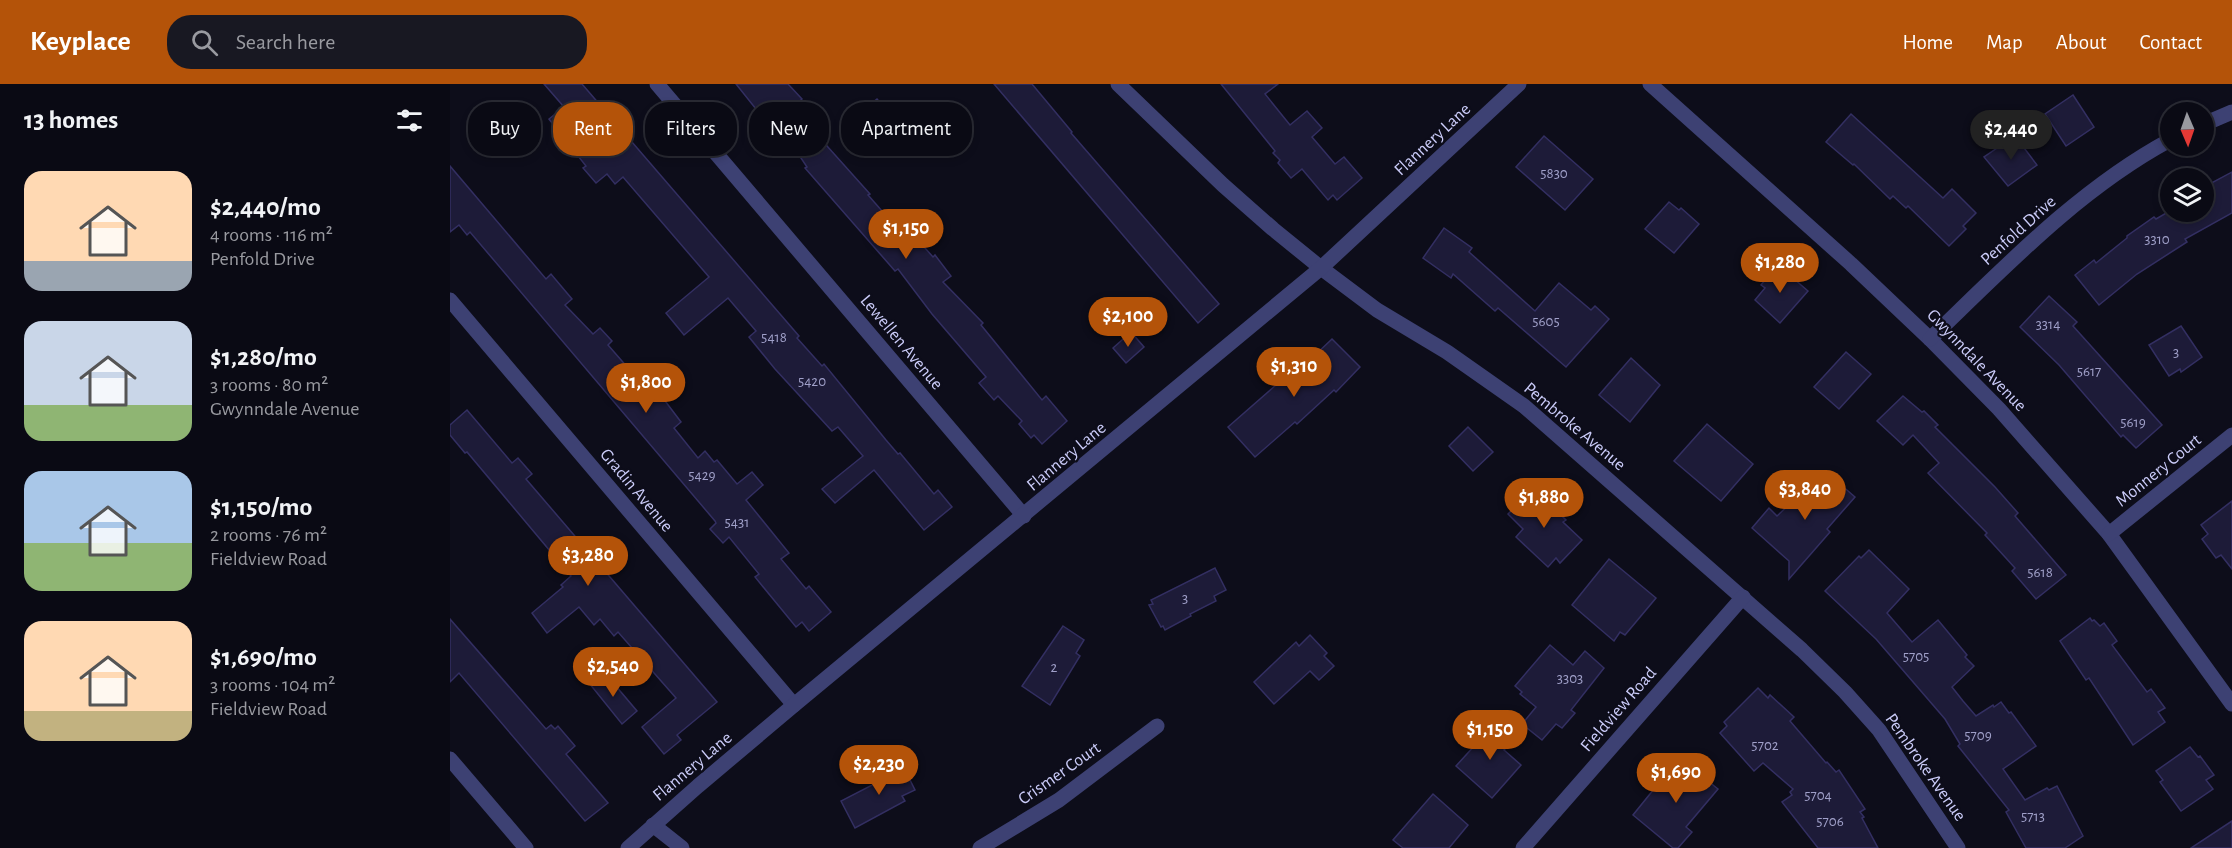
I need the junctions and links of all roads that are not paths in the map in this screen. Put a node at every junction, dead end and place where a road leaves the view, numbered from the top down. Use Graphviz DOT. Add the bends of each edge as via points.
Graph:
graph roads {
  1 [pos="657,84"];
  2 [pos="1118,84"];
  3 [pos="1519,84"];
  4 [pos="1650,84"];
  5 [pos="2232,112"];
  6 [pos="2214,120"];
  7 [pos="2160,146"];
  8 [pos="1322,268"];
  9 [pos="450,300"];
  10 [pos="1930,339"];
  11 [pos="2232,435"];
  12 [pos="1024,516"];
  13 [pos="2109,534"];
  14 [pos="1743,597"];
  15 [pos="2232,704"];
  16 [pos="794,705"];
  17 [pos="1157,726"];
  18 [pos="450,759"];
  19 [pos="653,825"];
  20 [pos="526,848"];
  21 [pos="628,848"];
  22 [pos="682,848"];
  23 [pos="980,848"];
  24 [pos="1523,848"];
  25 [pos="1958,848"];
  1 -- 12 [label="street, Lewellen Avenue"];
  2 -- 8 [label="street, Pembroke Avenue" via="1223,185"];
  3 -- 8 [label="street, Flannery Lane"];
  4 -- 10 [label="street, Gwynndale Avenue"];
  5 -- 6 [label="street"];
  7 -- 10 [label="street, Penfold Drive" via="2072,208"];
  8 -- 12 [label="street, Flannery Lane"];
  8 -- 14 [label="street, Pembroke Avenue" via="1377,310 1524,406"];
  9 -- 16 [label="street, Gradin Avenue"];
  10 -- 13 [label="street, Gwynndale Avenue" via="1999,409"];
  11 -- 13 [label="street, Monnery Court"];
  12 -- 16 [label="street, Flannery Lane"];
  13 -- 15 [label="street, Gwynndale Avenue"];
  14 -- 24 [label="street, Fieldview Road"];
  14 -- 25 [label="street, Pembroke Avenue" via="1845,692 1879,730"];
  16 -- 19 [label="street, Flannery Lane"];
  17 -- 23 [label="street, Crismer Court" via="1059,800"];
  18 -- 20 [label="street"];
  19 -- 21 [label="street, Flannery Lane"];
  19 -- 22 [label="street"];
}
